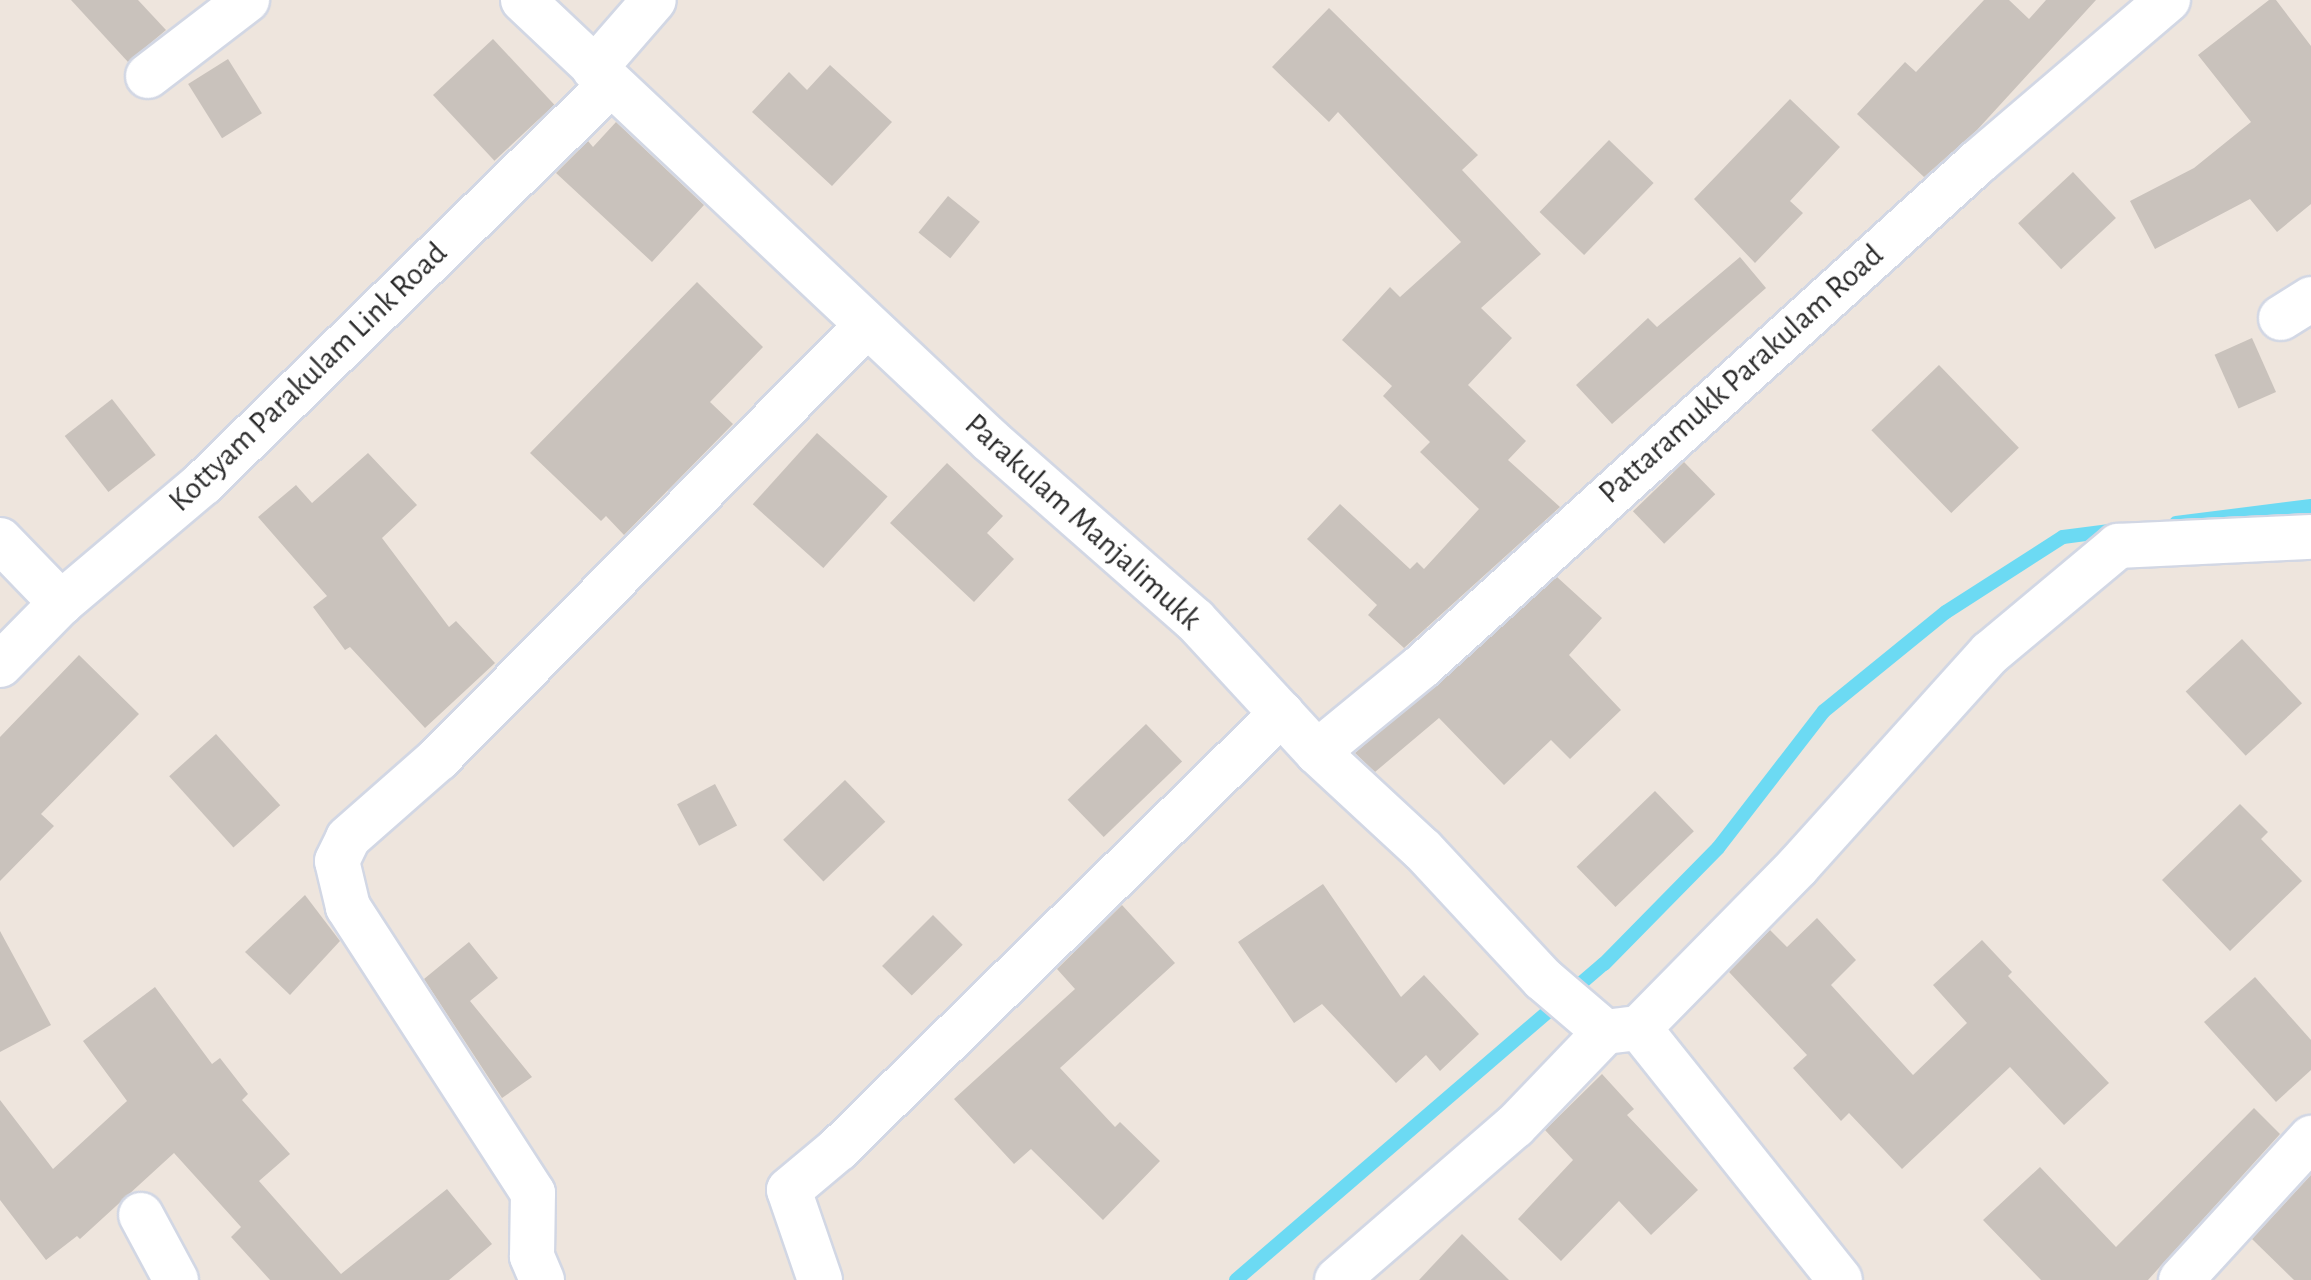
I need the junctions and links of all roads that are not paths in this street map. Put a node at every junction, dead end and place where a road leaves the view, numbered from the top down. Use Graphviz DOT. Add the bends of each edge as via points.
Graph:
graph roads {
  1 [pos="247,0"];
  2 [pos="523,0"];
  3 [pos="654,0"];
  4 [pos="2168,0"];
  5 [pos="148,76"];
  6 [pos="603,76"];
  7 [pos="867,325"];
  8 [pos="2311,537"];
  9 [pos="0,540"];
  10 [pos="61,603"];
  11 [pos="0,665"];
  12 [pos="1282,713"];
  13 [pos="1317,752"];
  14 [pos="1611,1026"];
  15 [pos="2311,1138"];
  16 [pos="141,1215"];
  17 [pos="176,1280"];
  18 [pos="542,1280"];
  19 [pos="820,1280"];
  20 [pos="1337,1280"];
  21 [pos="1840,1280"];
  22 [pos="2181,1280"];
  1 -- 5 [label="street"];
  2 -- 6 [label="street, Parakulam Manjalimukk"];
  3 -- 6 [label="street, Kottyam Parakulam Link Road"];
  4 -- 13 [label="street, Pattaramukk Parakulam Road" via="1978,162 1421,667"];
  6 -- 7 [label="street, Parakulam Manjalimukk"];
  6 -- 10 [label="street, Kottyam Parakulam Link Road" via="203,483"];
  7 -- 12 [label="street, Parakulam Manjalimukk" via="1195,620"];
  7 -- 18 [label="street" via="438,759 348,838 337,861 348,907 533,1193 532,1256"];
  8 -- 14 [label="street" via="2118,546 1990,653 1798,866"];
  9 -- 10 [label="street"];
  10 -- 11 [label="street, Kottyam Parakulam Link Road"];
  12 -- 13 [label="street, Parakulam Manjalimukk"];
  12 -- 19 [label="street" via="838,1149 789,1190"];
  13 -- 14 [label="street, Parakulam Manjalimukk" via="1423,850 1543,979"];
  14 -- 20 [label="street" via="1515,1126"];
  14 -- 21 [label="street, Parakulam Manjalimukk"];
  15 -- 22 [label="street"];
  16 -- 17 [label="street"];
}
